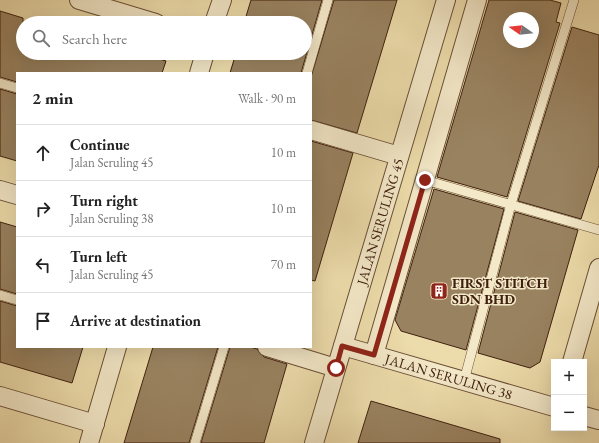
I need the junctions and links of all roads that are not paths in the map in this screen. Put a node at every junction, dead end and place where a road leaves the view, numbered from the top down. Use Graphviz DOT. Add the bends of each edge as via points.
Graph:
graph roads {
  1 [pos="79,0"];
  2 [pos="222,0"];
  3 [pos="328,0"];
  4 [pos="446,0"];
  5 [pos="477,0"];
  6 [pos="574,0"];
  7 [pos="112,5"];
  8 [pos="139,16"];
  9 [pos="216,16"];
  10 [pos="312,56"];
  11 [pos="203,60"];
  12 [pos="311,60"];
  13 [pos="199,72"];
  14 [pos="307,72"];
  15 [pos="0,83"];
  16 [pos="16,88"];
  17 [pos="312,130"];
  18 [pos="399,156"];
  19 [pos="425,180"];
  20 [pos="0,190"];
  21 [pos="16,195"];
  22 [pos="510,204"];
  23 [pos="599,230"];
  24 [pos="599,268"];
  25 [pos="0,295"];
  26 [pos="16,300"];
  27 [pos="342,346"];
  28 [pos="117,348"];
  29 [pos="224,348"];
  30 [pos="270,348"];
  31 [pos="374,355"];
  32 [pos="573,359"];
  33 [pos="336,368"];
  34 [pos="464,381"];
  35 [pos="0,396"];
  36 [pos="551,406"];
  37 [pos="587,417"];
  38 [pos="599,420"];
  39 [pos="95,424"];
  40 [pos="89,443"];
  41 [pos="195,443"];
  42 [pos="314,443"];
  1 -- 7 [label="street"];
  2 -- 9 [label="street"];
  3 -- 10 [label="lane"];
  4 -- 18 [label="street, JALAN SERULING 45"];
  5 -- 19 [label="street"];
  6 -- 22 [label="lane"];
  7 -- 8 [label="street"];
  11 -- 13 [label="street"];
  12 -- 14 [label="lane"];
  15 -- 16 [label="lane"];
  17 -- 18 [label="street"];
  18 -- 27 [label="street, JALAN SERULING 45"];
  19 -- 22 [label="lane"];
  19 -- 31 [label="street"];
  20 -- 21 [label="street"];
  22 -- 23 [label="lane"];
  22 -- 34 [label="lane"];
  24 -- 32 [label="street"];
  25 -- 26 [label="lane"];
  27 -- 31 [label="street, JALAN SERULING 38"];
  27 -- 33 [label="street, JALAN SERULING 45"];
  28 -- 39 [label="street"];
  29 -- 41 [label="lane"];
  30 -- 33 [label="street"];
  31 -- 34 [label="street, JALAN SERULING 38"];
  33 -- 42 [label="street, JALAN SERULING 45"];
  34 -- 36 [label="street, JALAN SERULING 38"];
  35 -- 39 [label="street"];
  37 -- 38 [label="street"];
  39 -- 40 [label="street"];
}
